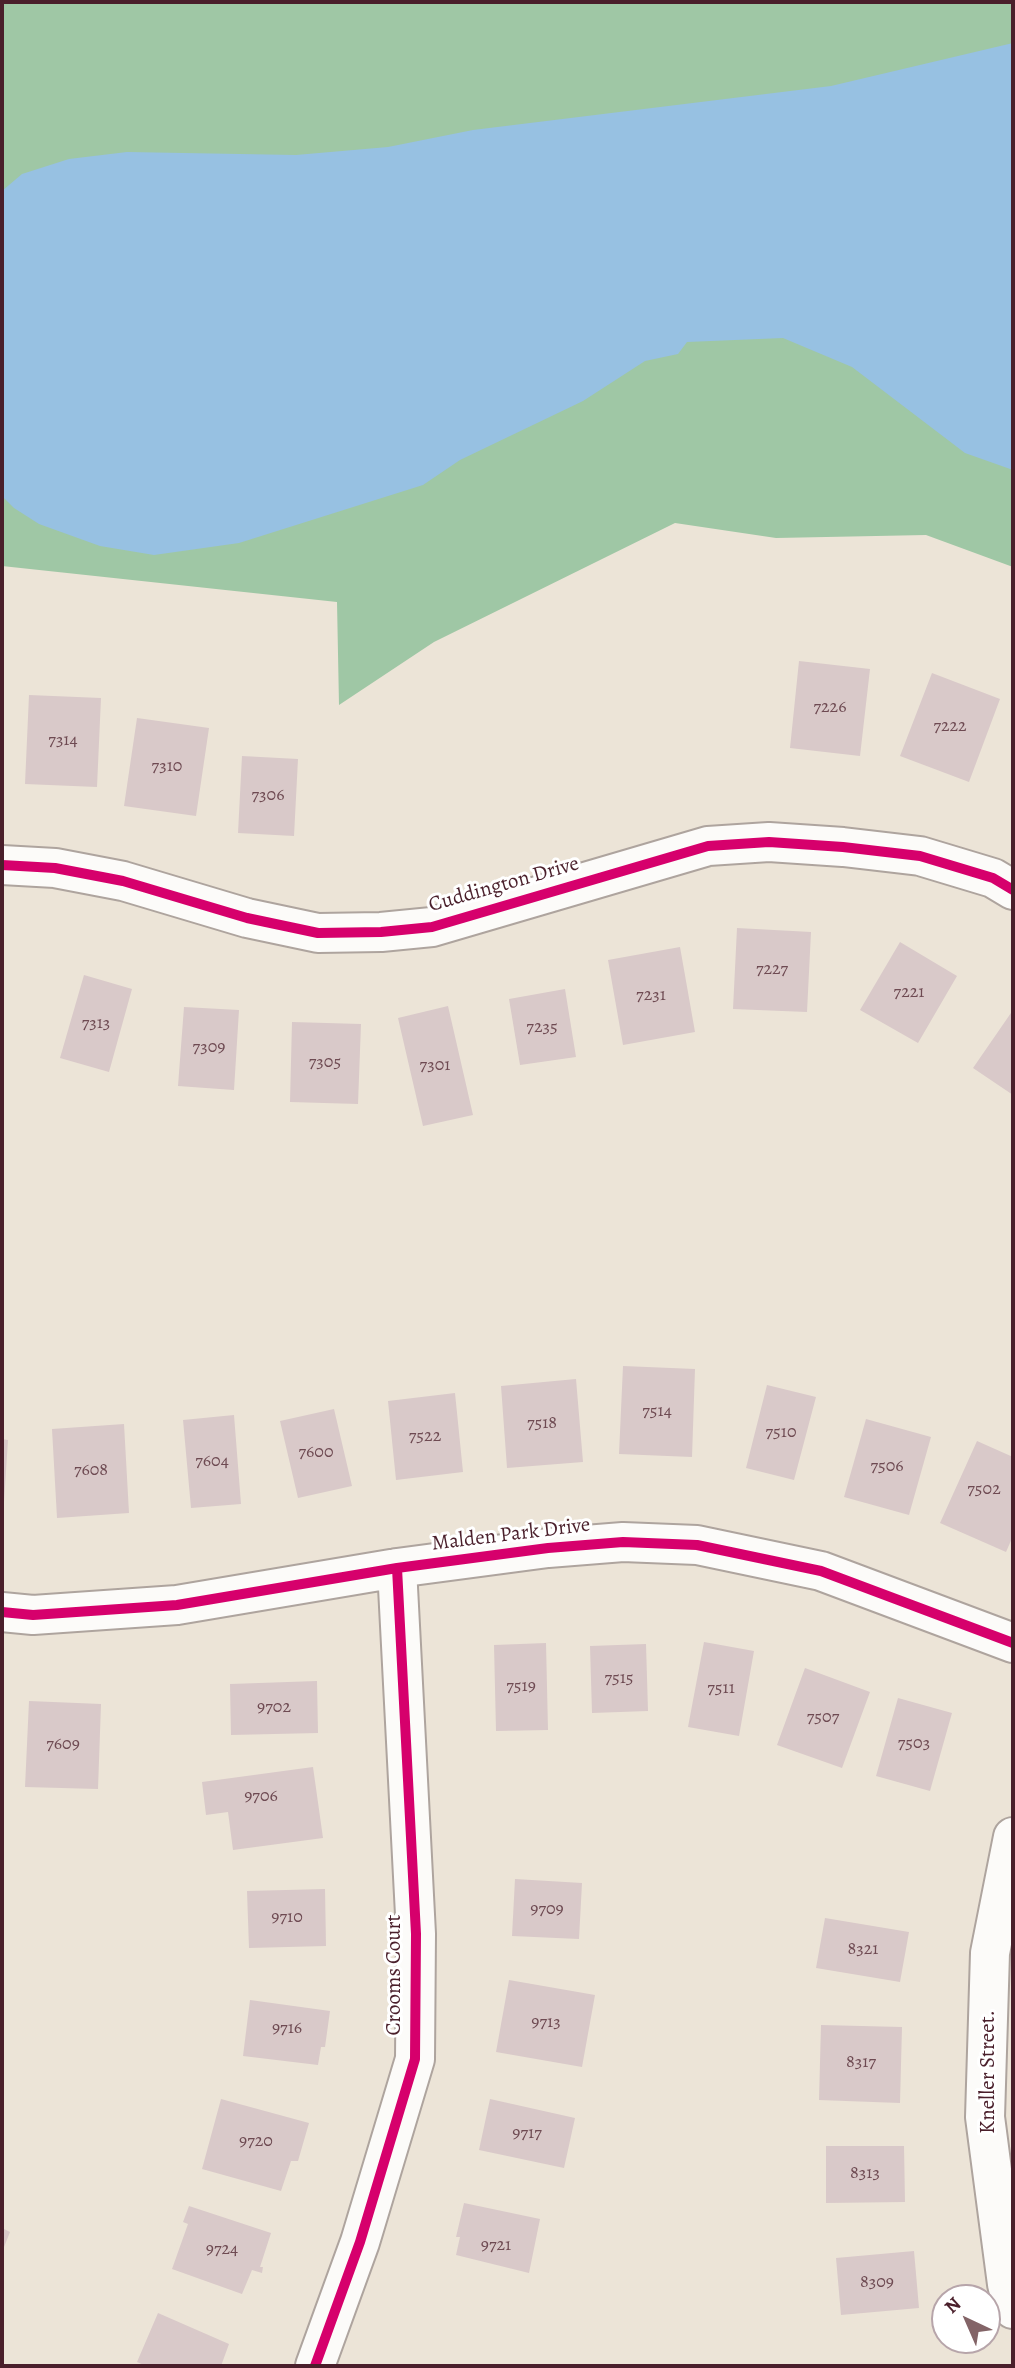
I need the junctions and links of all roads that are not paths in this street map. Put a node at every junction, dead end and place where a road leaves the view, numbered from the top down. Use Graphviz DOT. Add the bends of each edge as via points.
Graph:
graph roads {
  1 [pos="2,865"];
  2 [pos="1013,890"];
  3 [pos="397,1568"];
  4 [pos="2,1612"];
  5 [pos="1013,1643"];
  6 [pos="1013,1837"];
  7 [pos="1013,2308"];
  8 [pos="315,2366"];
  1 -- 2 [label="street, Cuddington Drive" via="55,868 123,881 247,918 318,933 432,927 708,846 769,842 920,856 993,878"];
  3 -- 4 [label="street, Malden Park Drive" via="177,1605 33,1615"];
  3 -- 5 [label="street, Malden Park Drive" via="623,1542 697,1545 821,1571"];
  3 -- 8 [label="street, Crooms Court" via="416,1934 415,2059 360,2242"];
  6 -- 7 [label="street, Kneller Street." via="990,1953 985,2117"];
}
